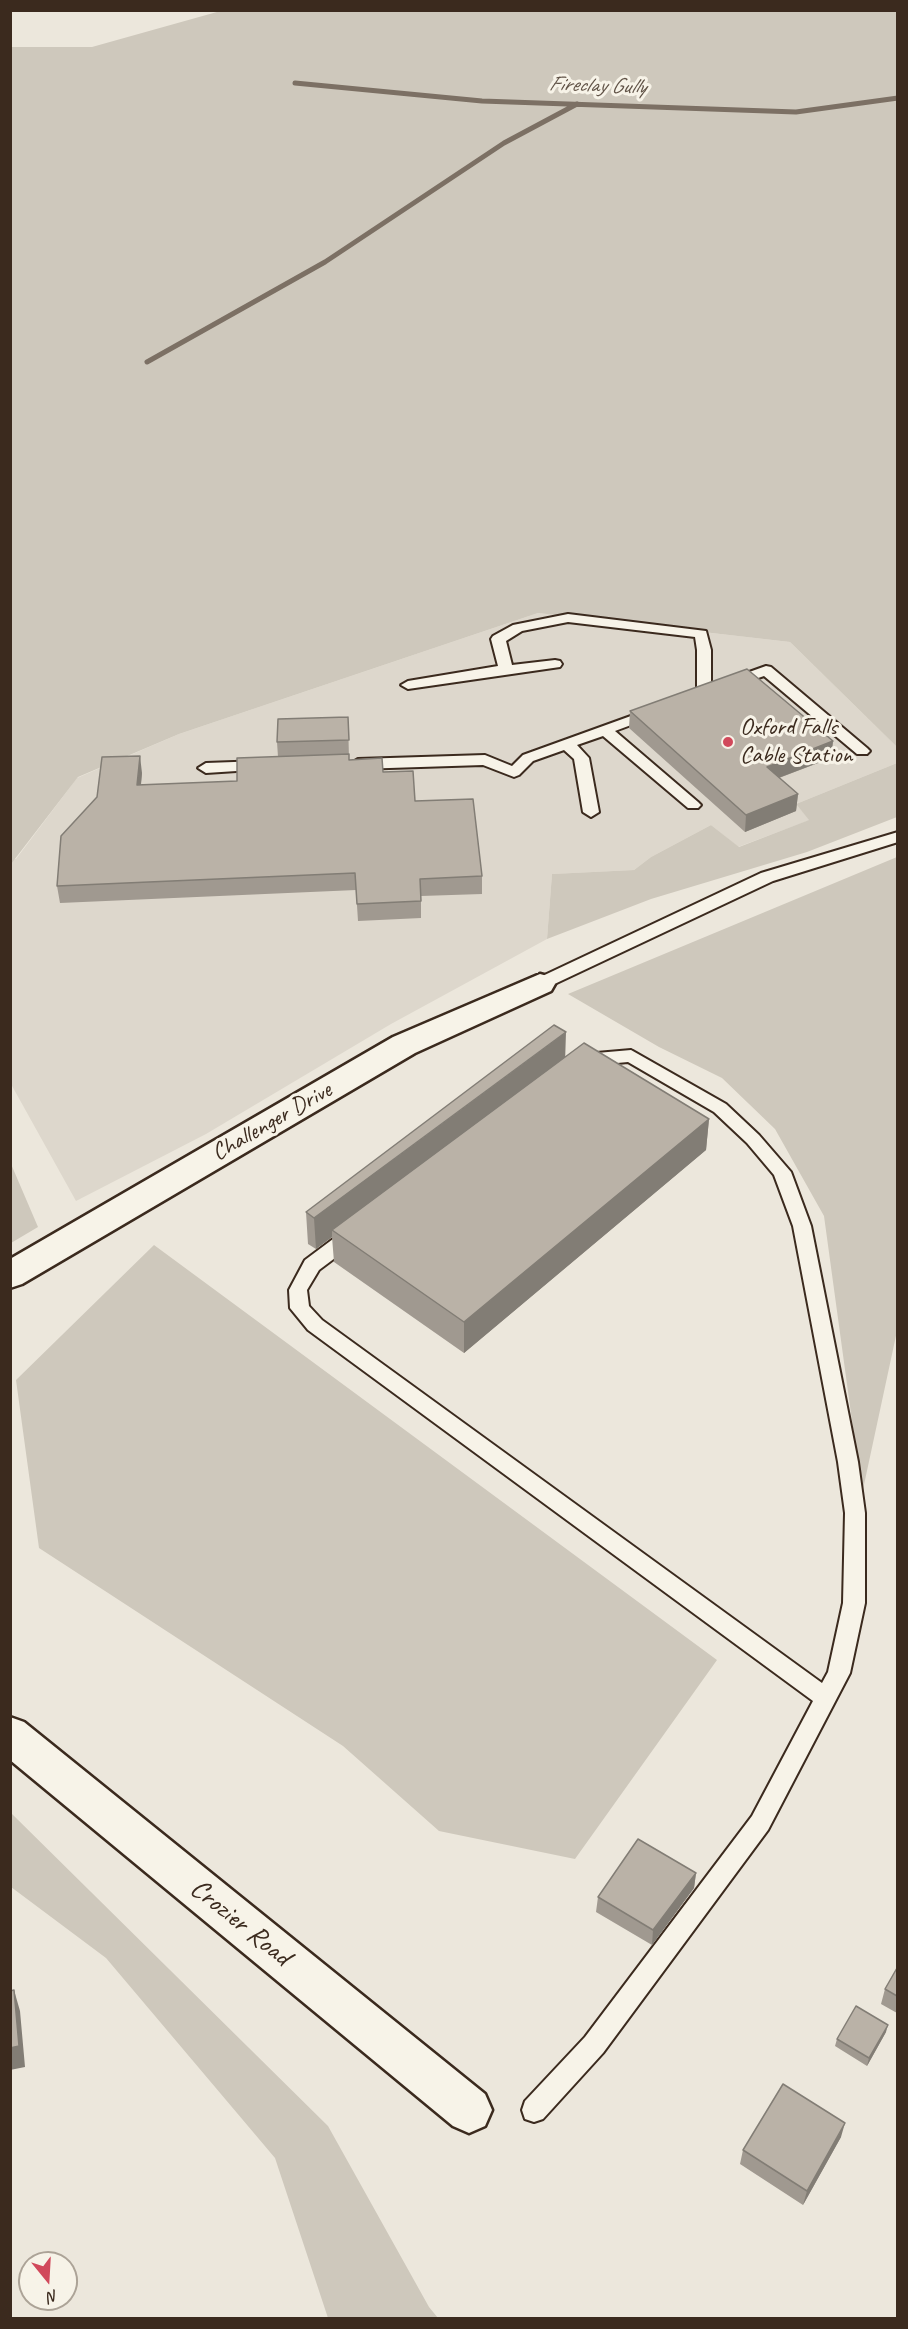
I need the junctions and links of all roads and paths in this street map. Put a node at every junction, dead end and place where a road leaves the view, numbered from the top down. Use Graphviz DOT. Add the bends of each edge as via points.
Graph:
graph roads {
  1 [pos="555,664"];
  2 [pos="506,669"];
  3 [pos="408,685"];
  4 [pos="671,705"];
  5 [pos="605,730"];
  6 [pos="567,744"];
  7 [pos="861,751"];
  8 [pos="346,764"];
  9 [pos="276,766"];
  10 [pos="206,768"];
  11 [pos="693,805"];
  12 [pos="591,812"];
  13 [pos="897,837"];
  14 [pos="540,984"];
  15 [pos="567,1073"];
  16 [pos="369,1222"];
  17 [pos="10,1275"];
  18 [pos="826,1698"];
  19 [pos="10,1735"];
  20 [pos="469,2110"];
  21 [pos="534,2110"];
  1 -- 2 [label="lane"];
  2 -- 3 [label="lane"];
  2 -- 7 [label="lane" via="498,639 518,628 568,618 701,634 704,650 698,695 766,670"];
  4 -- 5 [label="lane"];
  5 -- 6 [label="lane"];
  5 -- 11 [label="lane"];
  6 -- 8 [label="lane" via="528,758 514,772 485,760"];
  6 -- 12 [label="lane" via="581,758"];
  9 -- 10 [label="lane"];
  13 -- 14 [label="lane" via="767,877"];
  14 -- 17 [label="street, Challenger Drive" via="404,1045"];
  15 -- 18 [label="lane" via="586,1059 630,1056 720,1108 782,1172 802,1226 855,1513 854,1603 839,1673"];
  16 -- 18 [label="lane" via="312,1265 298,1290 300,1308 315,1325"];
  18 -- 21 [label="lane" via="760,1824 594,2045"];
  19 -- 20 [label="street, Crozier Road"];
}
